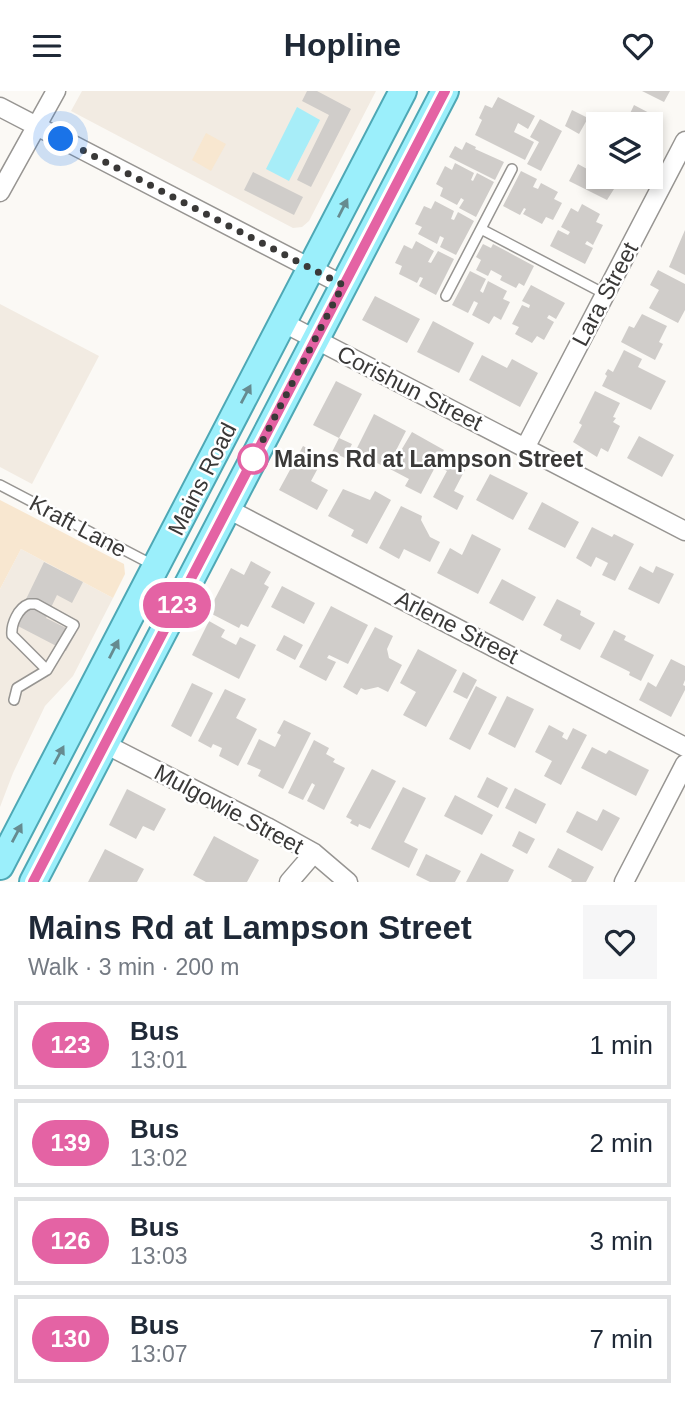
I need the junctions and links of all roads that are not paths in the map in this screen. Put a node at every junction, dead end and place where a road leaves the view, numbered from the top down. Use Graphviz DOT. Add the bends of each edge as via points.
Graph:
graph roads {
  1 [pos="56,91"];
  2 [pos="403,91"];
  3 [pos="445,91"];
  4 [pos="0,107"];
  5 [pos="36,126"];
  6 [pos="685,141"];
  7 [pos="512,169"];
  8 [pos="0,191"];
  9 [pos="481,229"];
  10 [pos="312,269"];
  11 [pos="343,285"];
  12 [pos="605,295"];
  13 [pos="446,296"];
  14 [pos="284,323"];
  15 [pos="316,339"];
  16 [pos="525,448"];
  17 [pos="0,485"];
  18 [pos="228,509"];
  19 [pos="685,531"];
  20 [pos="157,567"];
  21 [pos="47,670"];
  22 [pos="14,700"];
  23 [pos="105,744"];
  24 [pos="685,747"];
  25 [pos="685,764"];
  26 [pos="314,853"];
  27 [pos="0,866"];
  28 [pos="33,882"];
  29 [pos="289,882"];
  30 [pos="348,882"];
  31 [pos="624,882"];
  1 -- 5 [label="street"];
  10 -- 2 [label="main road, Mains Road, one-way"];
  3 -- 11 [label="main road, Mains Road"];
  4 -- 5 [label="street"];
  5 -- 8 [label="street"];
  5 -- 10 [label="street"];
  6 -- 12 [label="street, Lara Street"];
  7 -- 9 [label="lane"];
  9 -- 12 [label="lane"];
  9 -- 13 [label="lane"];
  10 -- 11 [label="street"];
  10 -- 14 [label="main road, Mains Road"];
  11 -- 15 [label="main road, Mains Road"];
  12 -- 16 [label="street, Lara Street"];
  14 -- 15 [label="street, Corishun Street"];
  20 -- 14 [label="main road, Mains Road, one-way"];
  15 -- 16 [label="street, Corishun Street"];
  15 -- 18 [label="main road, Mains Road"];
  16 -- 19 [label="street, Corishun Street"];
  17 -- 20 [label="lane, Kraft Lane"];
  18 -- 23 [label="main road, Mains Road"];
  18 -- 24 [label="street, Arlene Street"];
  27 -- 20 [label="main road, Mains Road, one-way"];
  21 -- 21 [label="lane" via="12,635 19,612 29,604 74,625"];
  21 -- 22 [label="lane" via="17,688"];
  23 -- 26 [label="street, Mulgowie Street"];
  23 -- 28 [label="main road, Mains Road"];
  25 -- 31 [label="street"];
  26 -- 29 [label="street"];
  26 -- 30 [label="street, Mulgowie Street"];
}
